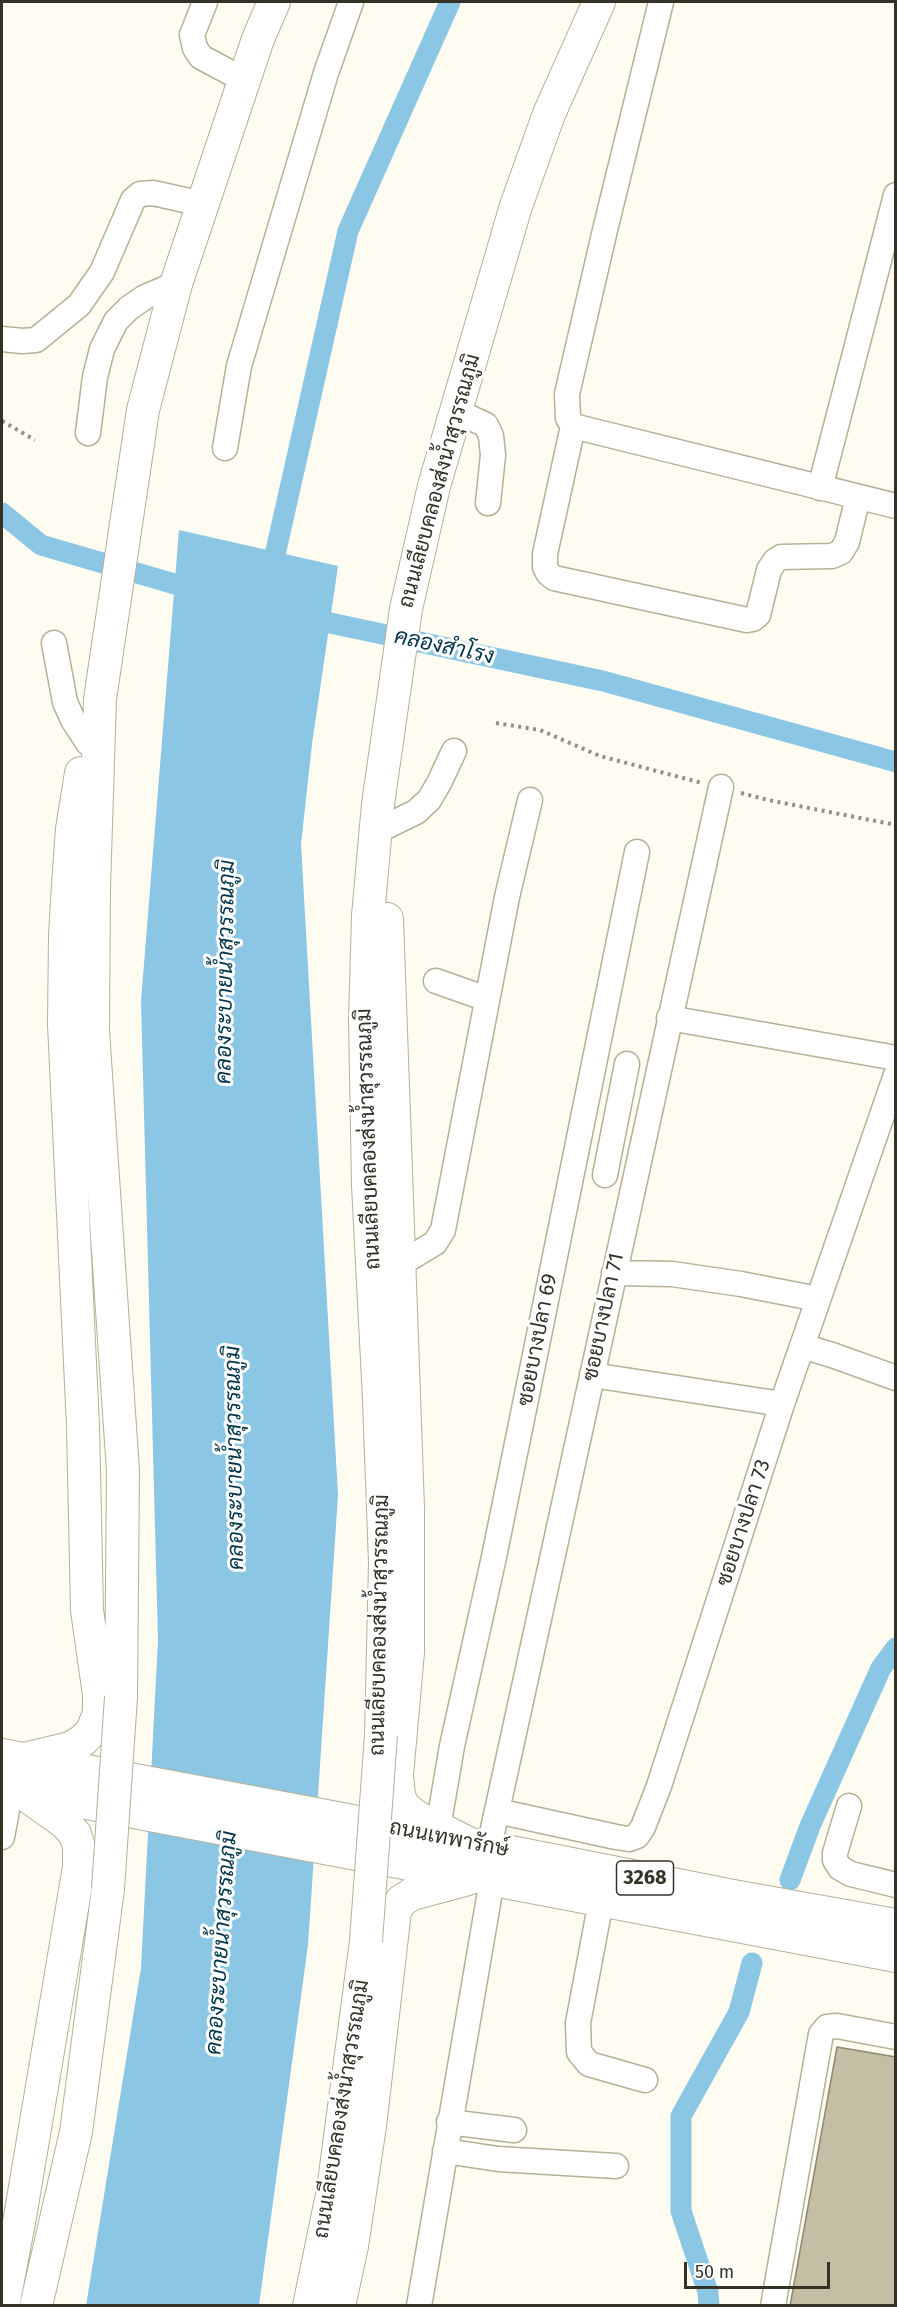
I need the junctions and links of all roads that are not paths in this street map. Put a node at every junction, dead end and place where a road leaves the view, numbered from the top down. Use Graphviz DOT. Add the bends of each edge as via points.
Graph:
graph roads {
  1 [pos="205,2"];
  2 [pos="274,2"];
  3 [pos="351,2"];
  4 [pos="598,2"];
  5 [pos="661,2"];
  6 [pos="244,80"];
  7 [pos="896,195"];
  8 [pos="203,204"];
  9 [pos="176,284"];
  10 [pos="2,339"];
  11 [pos="456,411"];
  12 [pos="573,426"];
  13 [pos="88,433"];
  14 [pos="225,448"];
  15 [pos="820,488"];
  16 [pos="858,497"];
  17 [pos="488,503"];
  18 [pos="896,506"];
  19 [pos="54,643"];
  20 [pos="99,705"];
  21 [pos="88,742"];
  22 [pos="454,751"];
  23 [pos="721,788"];
  24 [pos="530,800"];
  25 [pos="380,805"];
  26 [pos="637,852"];
  27 [pos="436,981"];
  28 [pos="487,999"];
  29 [pos="669,1018"];
  30 [pos="896,1058"];
  31 [pos="627,1064"];
  32 [pos="896,1075"];
  33 [pos="583,1116"];
  34 [pos="615,1125"];
  35 [pos="644,1131"];
  36 [pos="605,1175"];
  37 [pos="400,1263"];
  38 [pos="614,1273"];
  39 [pos="818,1299"];
  40 [pos="802,1346"];
  41 [pos="592,1375"];
  42 [pos="896,1378"];
  43 [pos="782,1404"];
  44 [pos="13,1757"];
  45 [pos="11,1789"];
  46 [pos="849,1806"];
  47 [pos="497,1811"];
  48 [pos="438,1828"];
  49 [pos="2,1837"];
  50 [pos="480,1846"];
  51 [pos="485,1879"];
  52 [pos="896,1885"];
  53 [pos="601,1901"];
  54 [pos="896,1925"];
  55 [pos="896,1956"];
  56 [pos="896,2037"];
  57 [pos="645,2080"];
  58 [pos="449,2121"];
  59 [pos="514,2130"];
  60 [pos="445,2151"];
  61 [pos="616,2166"];
  62 [pos="3,2306"];
  63 [pos="36,2306"];
  64 [pos="309,2306"];
  65 [pos="339,2306"];
  66 [pos="419,2306"];
  67 [pos="773,2306"];
  1 -- 6 [label="street" via="192,35 195,48 201,57"];
  2 -- 6 [label="main road"];
  3 -- 14 [label="street" via="326,73 239,366"];
  4 -- 11 [label="main road, ถนนเลียบคลองส่งน้ำสุวรรณภูมิ" via="549,114 516,206"];
  5 -- 12 [label="street" via="567,394 568,418"];
  6 -- 8 [label="main road"];
  7 -- 15 [label="street"];
  8 -- 9 [label="main road"];
  8 -- 10 [label="street" via="153,193 140,194 102,272 79,305 36,340"];
  9 -- 13 [label="street" via="145,297 116,321 102,349 95,377"];
  9 -- 20 [label="main road" via="143,410"];
  11 -- 17 [label="street" via="486,424 491,436"];
  11 -- 25 [label="main road, ถนนเลียบคลองส่งน้ำสุวรรณภูมิ" via="406,609"];
  12 -- 15 [label="street"];
  12 -- 16 [label="street" via="545,554 545,567 554,578 753,619 758,615 769,570 775,561 781,557 832,556 841,552"];
  15 -- 16 [label="street"];
  16 -- 18 [label="street"];
  19 -- 21 [label="street" via="65,702"];
  20 -- 21 [label="main road"];
  20 -- 63 [label="main road, bridge" via="93,1030 123,1471 120,1696 108,1889 76,2132"];
  21 -- 44 [label="main road" via="70,851 64,935 64,1024 83,1426 87,1610 99,1713 92,1731 82,1742 70,1748"];
  22 -- 25 [label="street" via="440,783 416,812"];
  23 -- 29 [label="street, ซอยบางปลา 71"];
  24 -- 28 [label="street"];
  25 -- 37 [label="main road" via="386,867"];
  25 -- 64 [label="main road, ถนนเลียบคลองส่งน้ำสุวรรณภูมิ, bridge" via="368,916 365,1020 368,1185 385,1563 381,1735 366,1941 333,2190"];
  26 -- 33 [label="street, ซอยบางปลา 69"];
  27 -- 28 [label="street"];
  28 -- 37 [label="street" via="443,1230 435,1243"];
  29 -- 30 [label="street"];
  29 -- 35 [label="street, ซอยบางปลา 71"];
  31 -- 34 [label="street"];
  32 -- 39 [label="street, ซอยบางปลา 73"];
  33 -- 34 [label="street"];
  33 -- 48 [label="street, ซอยบางปลา 69"];
  34 -- 35 [label="street"];
  34 -- 36 [label="street"];
  35 -- 38 [label="street, ซอยบางปลา 71"];
  37 -- 48 [label="main road" via="408,1630 397,1775 404,1806"];
  38 -- 39 [label="street" via="672,1274"];
  38 -- 41 [label="street, ซอยบางปลา 71"];
  39 -- 40 [label="street, ซอยบางปลา 73"];
  40 -- 42 [label="street"];
  40 -- 43 [label="street, ซอยบางปลา 73"];
  41 -- 43 [label="street"];
  41 -- 47 [label="street, ซอยบางปลา 71"];
  43 -- 47 [label="street, ซอยบางปลา 73" via="660,1786 637,1836 616,1838"];
  44 -- 50 [label="main road, ถนนเทพารักษ์ / 3268, bridge"];
  45 -- 49 [label="street"];
  45 -- 51 [label="main road, ถนนเทพารักษ์ / 3268, bridge"];
  45 -- 62 [label="main road" via="57,1817 75,1834 79,1867"];
  46 -- 52 [label="street" via="835,1860 851,1874"];
  47 -- 50 [label="street, ซอยบางปลา 71"];
  48 -- 50 [label="main road"];
  50 -- 54 [label="main road, ถนนเทพารักษ์ / 3268"];
  51 -- 53 [label="main road, ถนนเทพารักษ์ / 3268"];
  51 -- 58 [label="street"];
  51 -- 65 [label="main road" via="412,1894 395,1911 370,2126"];
  53 -- 55 [label="main road, ถนนเทพารักษ์ / 3268"];
  53 -- 57 [label="street" via="578,2023 579,2052 589,2064"];
  56 -- 67 [label="street" via="837,2026 827,2027 821,2034"];
  58 -- 59 [label="street"];
  58 -- 60 [label="street"];
  60 -- 61 [label="street" via="498,2159"];
  60 -- 66 [label="street"];
}
